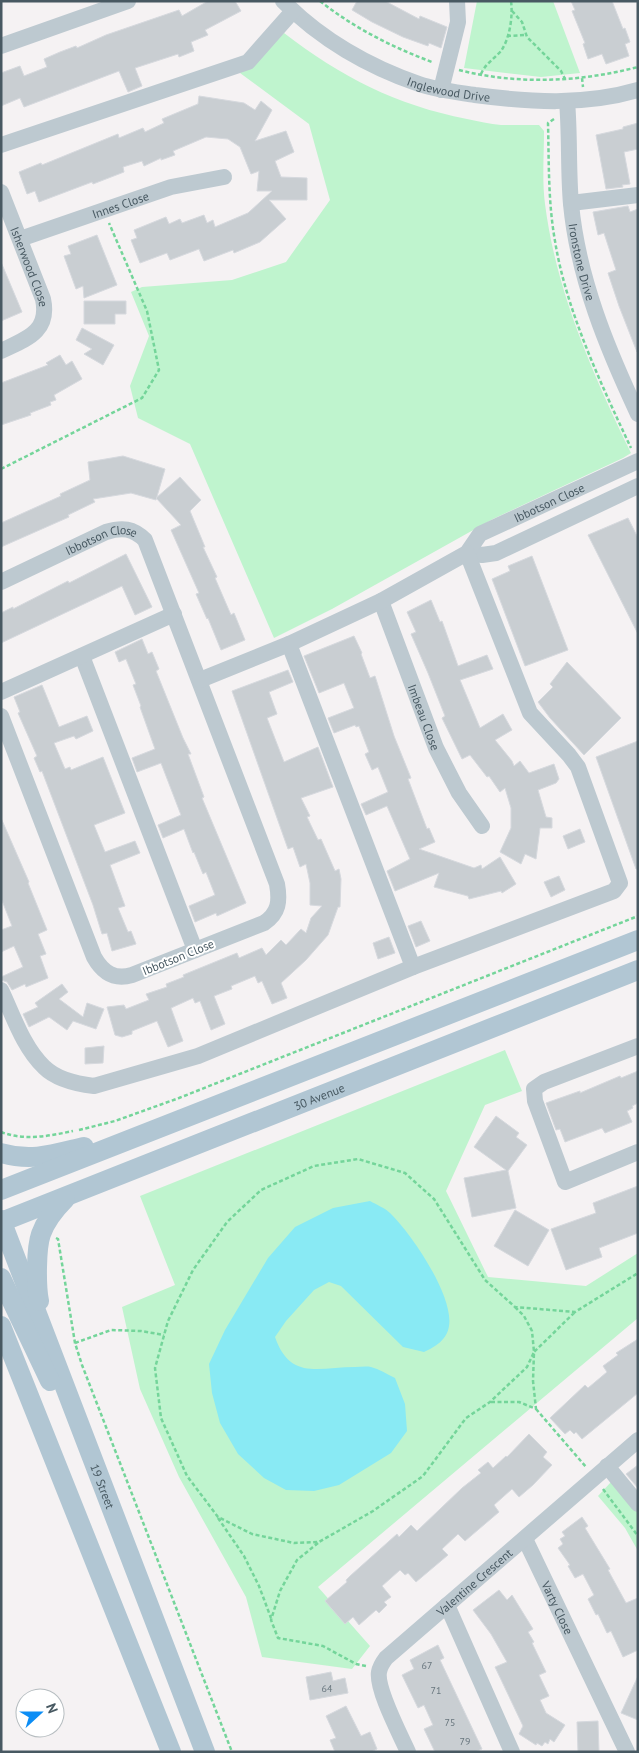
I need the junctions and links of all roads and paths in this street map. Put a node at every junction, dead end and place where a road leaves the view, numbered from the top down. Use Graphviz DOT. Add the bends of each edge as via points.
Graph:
graph roads {
  1 [pos="128,1"];
  2 [pos="320,1"];
  3 [pos="457,1"];
  4 [pos="511,1"];
  5 [pos="288,6"];
  6 [pos="512,11"];
  7 [pos="526,35"];
  8 [pos="507,36"];
  9 [pos="1,46"];
  10 [pos="447,66"];
  11 [pos="638,67"];
  12 [pos="481,74"];
  13 [pos="565,79"];
  14 [pos="441,90"];
  15 [pos="638,90"];
  16 [pos="567,101"];
  17 [pos="1,145"];
  18 [pos="224,177"];
  19 [pos="1,192"];
  20 [pos="638,195"];
  21 [pos="571,203"];
  22 [pos="104,210"];
  23 [pos="20,239"];
  24 [pos="1,351"];
  25 [pos="638,414"];
  26 [pos="638,461"];
  27 [pos="1,469"];
  28 [pos="638,486"];
  29 [pos="467,553"];
  30 [pos="1,582"];
  31 [pos="381,601"];
  32 [pos="174,614"];
  33 [pos="289,644"];
  34 [pos="82,656"];
  35 [pos="200,680"];
  36 [pos="1,692"];
  37 [pos="1,716"];
  38 [pos="482,826"];
  39 [pos="638,916"];
  40 [pos="638,940"];
  41 [pos="195,950"];
  42 [pos="413,967"];
  43 [pos="638,970"];
  44 [pos="1,990"];
  45 [pos="638,1046"];
  46 [pos="1,1132"];
  47 [pos="142,1135"];
  48 [pos="638,1152"];
  49 [pos="1,1153"];
  50 [pos="1,1190"];
  51 [pos="69,1195"];
  52 [pos="1,1221"];
  53 [pos="41,1235"];
  54 [pos="638,1273"];
  55 [pos="1,1278"];
  56 [pos="516,1307"];
  57 [pos="575,1312"];
  58 [pos="1,1326"];
  59 [pos="43,1330"];
  60 [pos="164,1336"];
  61 [pos="75,1343"];
  62 [pos="534,1352"];
  63 [pos="490,1402"];
  64 [pos="536,1409"];
  65 [pos="638,1440"];
  66 [pos="607,1466"];
  67 [pos="590,1473"];
  68 [pos="599,1484"];
  69 [pos="638,1504"];
  70 [pos="218,1517"];
  71 [pos="116,1520"];
  72 [pos="638,1536"];
  73 [pos="525,1538"];
  74 [pos="319,1542"];
  75 [pos="447,1605"];
  76 [pos="271,1620"];
  77 [pos="379,1671"];
  78 [pos="172,1752"];
  79 [pos="205,1752"];
  80 [pos="232,1752"];
  81 [pos="408,1752"];
  82 [pos="512,1752"];
  83 [pos="627,1752"];
  1 -- 9 [label="street"];
  2 -- 10 [label="path" via="389,45"];
  3 -- 10 [label="street" via="458,22"];
  4 -- 6 [label="path"];
  5 -- 14 [label="street, Inglewood Drive" via="332,41 374,66"];
  5 -- 17 [label="street" via="248,62"];
  6 -- 7 [label="path" via="522,22"];
  6 -- 8 [label="path"];
  7 -- 8 [label="path"];
  7 -- 13 [label="path"];
  8 -- 12 [label="path" via="502,50"];
  10 -- 12 [label="path"];
  10 -- 14 [label="street"];
  11 -- 13 [label="path"];
  12 -- 13 [label="path" via="535,80"];
  14 -- 16 [label="street, Inglewood Drive" via="517,100"];
  15 -- 16 [label="street, Inglewood Drive"];
  16 -- 21 [label="street, Ironstone Drive"];
  18 -- 22 [label="street, Innes Close" via="171,186"];
  19 -- 23 [label="street, Isherwood Close"];
  20 -- 21 [label="street"];
  21 -- 25 [label="street, Ironstone Drive" via="582,268 612,357"];
  22 -- 23 [label="street, Innes Close"];
  22 -- 27 [label="path" via="147,311 159,370 142,398"];
  23 -- 24 [label="street, Isherwood Close" via="43,298 44,315 42,324 30,337"];
  26 -- 29 [label="street, Ibbotson Close" via="480,534"];
  28 -- 29 [label="street, Ibbotson Close" via="496,553"];
  29 -- 31 [label="street, Ibbotson Close"];
  29 -- 42 [label="street" via="530,714 578,767 620,883 614,891"];
  30 -- 32 [label="street, Ibbotson Close" via="106,532 127,528 145,540"];
  31 -- 33 [label="street, Ibbotson Close"];
  31 -- 38 [label="street, Imbeau Close" via="436,748 459,793"];
  32 -- 34 [label="street"];
  32 -- 35 [label="street, Ibbotson Close"];
  33 -- 35 [label="street, Ibbotson Close"];
  33 -- 42 [label="street"];
  34 -- 36 [label="street"];
  34 -- 41 [label="street"];
  35 -- 41 [label="street, Ibbotson Close" via="279,894 276,911 271,918"];
  37 -- 41 [label="street, Ibbotson Close" via="98,964 110,975 124,977"];
  39 -- 46 [label="path" via="115,1121 34,1138"];
  40 -- 47 [label="main road"];
  42 -- 44 [label="street" via="198,1056 94,1086 82,1085 44,1067 28,1046"];
  43 -- 51 [label="main road, 30 Avenue"];
  45 -- 48 [label="street" via="534,1088 534,1101 565,1182"];
  47 -- 49 [label="main road" via="41,1157 18,1158"];
  47 -- 50 [label="main road"];
  51 -- 52 [label="main road, 30 Avenue"];
  51 -- 53 [label="main road" via="53,1211"];
  52 -- 59 [label="main road, 19 Street"];
  53 -- 59 [label="main road" via="37,1287"];
  53 -- 61 [label="path" via="58,1239"];
  54 -- 57 [label="path"];
  55 -- 71 [label="main road"];
  56 -- 57 [label="path"];
  56 -- 60 [label="path" via="485,1280 434,1199 405,1173 358,1159 314,1166 261,1190 226,1222 193,1270"];
  56 -- 62 [label="path" via="532,1331"];
  57 -- 62 [label="path"];
  58 -- 78 [label="main road"];
  59 -- 71 [label="main road, 19 Street"];
  60 -- 61 [label="path" via="111,1330"];
  60 -- 70 [label="path" via="155,1368 161,1418 187,1476"];
  61 -- 80 [label="path"];
  62 -- 63 [label="path" via="526,1367"];
  62 -- 64 [label="path"];
  63 -- 64 [label="path" via="519,1402"];
  63 -- 74 [label="path" via="466,1418 424,1476 373,1512"];
  64 -- 67 [label="path"];
  65 -- 66 [label="street, Valentine Crescent"];
  66 -- 69 [label="street"];
  66 -- 73 [label="street, Valentine Crescent"];
  68 -- 72 [label="path"];
  70 -- 74 [label="path" via="252,1534 294,1543"];
  70 -- 76 [label="path" via="248,1563"];
  71 -- 79 [label="main road, 19 Street"];
  73 -- 75 [label="street, Valentine Crescent"];
  73 -- 83 [label="street, Varty Close"];
  74 -- 76 [label="path" via="297,1560 280,1590"];
  75 -- 77 [label="street, Valentine Crescent" via="386,1658"];
  75 -- 82 [label="street"];
  76 -- 77 [label="path" via="278,1638 324,1646 356,1664"];
  77 -- 81 [label="street" via="380,1688"];
}
